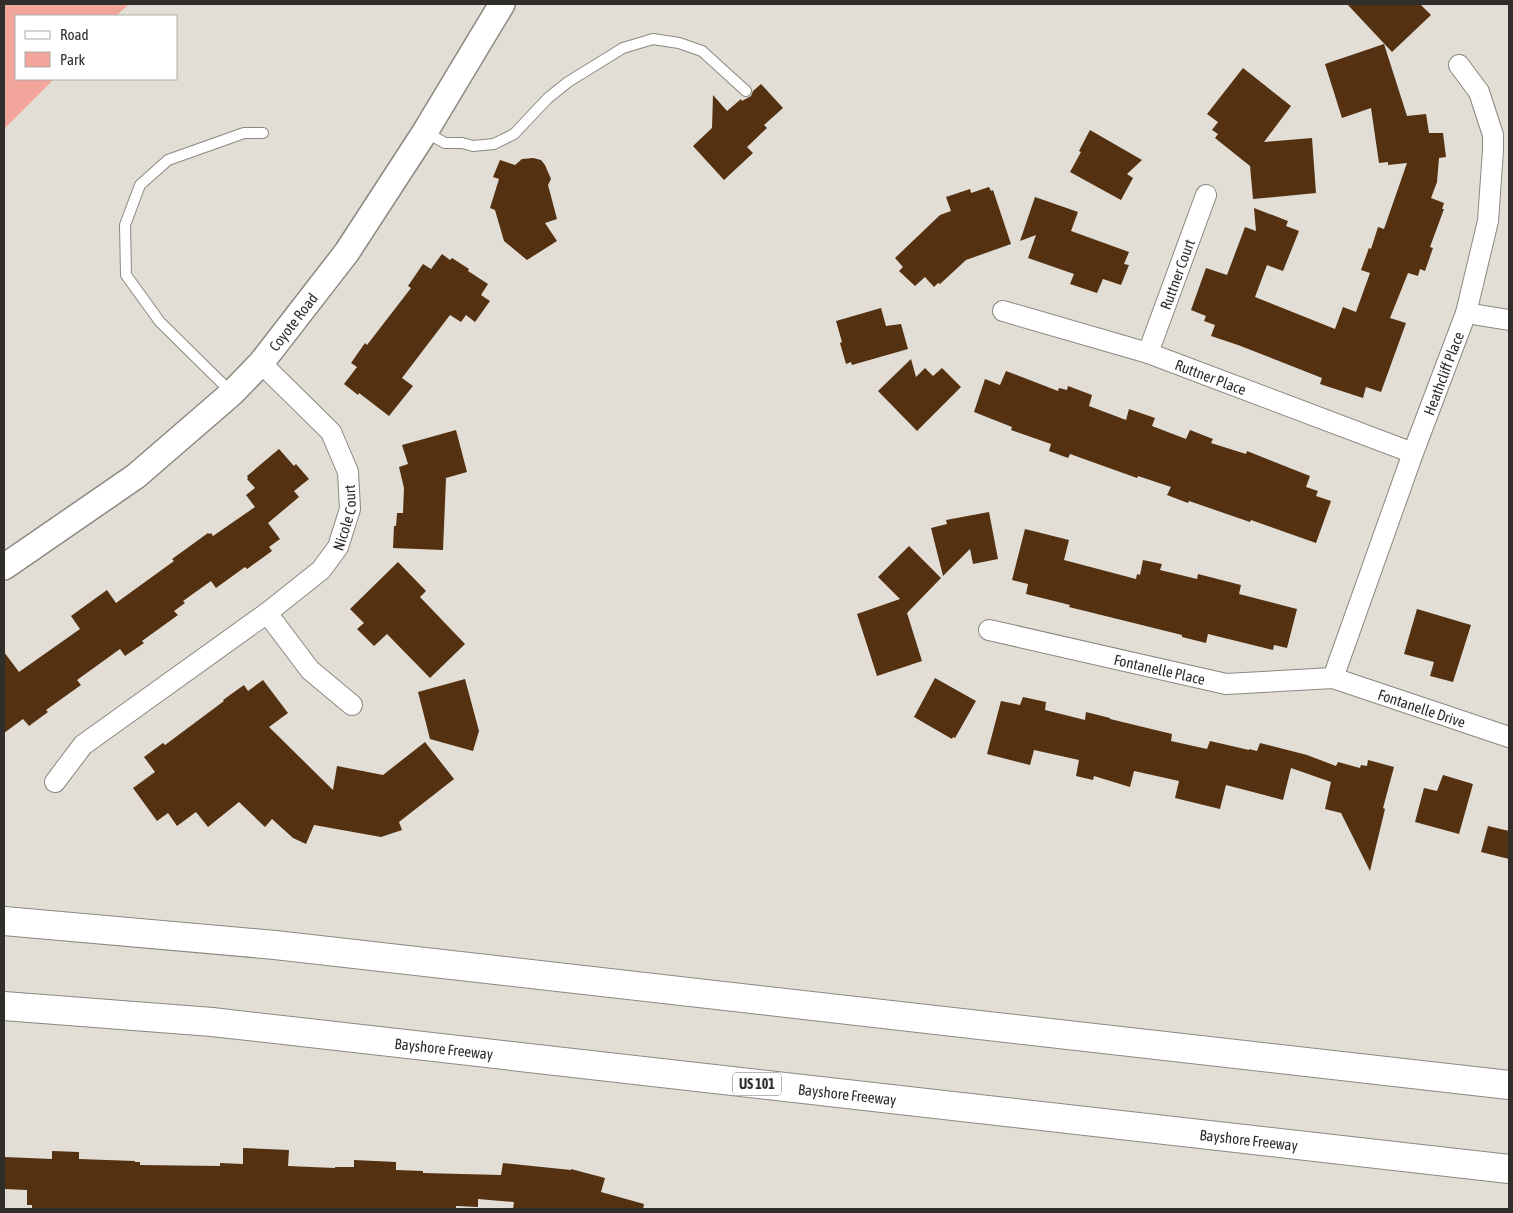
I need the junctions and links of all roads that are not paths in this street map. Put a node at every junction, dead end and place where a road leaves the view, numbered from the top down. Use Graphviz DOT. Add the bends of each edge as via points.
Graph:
graph roads {
  1 [pos="502,4"];
  2 [pos="1459,65"];
  3 [pos="746,91"];
  4 [pos="425,132"];
  5 [pos="263,133"];
  6 [pos="1206,196"];
  7 [pos="1002,311"];
  8 [pos="1466,313"];
  9 [pos="1509,320"];
  10 [pos="1148,352"];
  11 [pos="260,363"];
  12 [pos="232,393"];
  13 [pos="1414,453"];
  14 [pos="4,567"];
  15 [pos="267,612"];
  16 [pos="989,630"];
  17 [pos="1333,678"];
  18 [pos="352,706"];
  19 [pos="1509,737"];
  20 [pos="55,782"];
  21 [pos="4,921"];
  22 [pos="4,1006"];
  23 [pos="1509,1084"];
  24 [pos="1509,1170"];
  1 -- 4 [label="street, Coyote Road"];
  2 -- 8 [label="street, Heathcliff Place" via="1479,92 1493,135 1488,220"];
  3 -- 4 [label="lane" via="702,51 654,38 623,48 568,82 514,134 494,144 445,143"];
  4 -- 11 [label="street, Coyote Road" via="347,252"];
  5 -- 12 [label="lane" via="244,133 168,160 140,185 125,225 126,275 160,322"];
  6 -- 10 [label="street, Ruttner Court"];
  7 -- 10 [label="street, Ruttner Place"];
  8 -- 9 [label="street"];
  8 -- 13 [label="street, Heathcliff Place"];
  10 -- 13 [label="street, Ruttner Place"];
  11 -- 12 [label="street, Coyote Road"];
  11 -- 15 [label="street, Nicole Court" via="331,432 348,472 350,509 338,547 321,570"];
  12 -- 14 [label="street, Coyote Road" via="136,476"];
  13 -- 17 [label="street, Heathcliff Place"];
  15 -- 18 [label="street" via="310,670"];
  15 -- 20 [label="street, Nicole Court" via="83,745"];
  16 -- 17 [label="street, Fontanelle Place" via="1226,684"];
  17 -- 19 [label="street, Fontanelle Drive"];
  21 -- 23 [label="highway" via="274,945"];
  22 -- 24 [label="highway, Bayshore Freeway / US 101" via="212,1022"];
}
